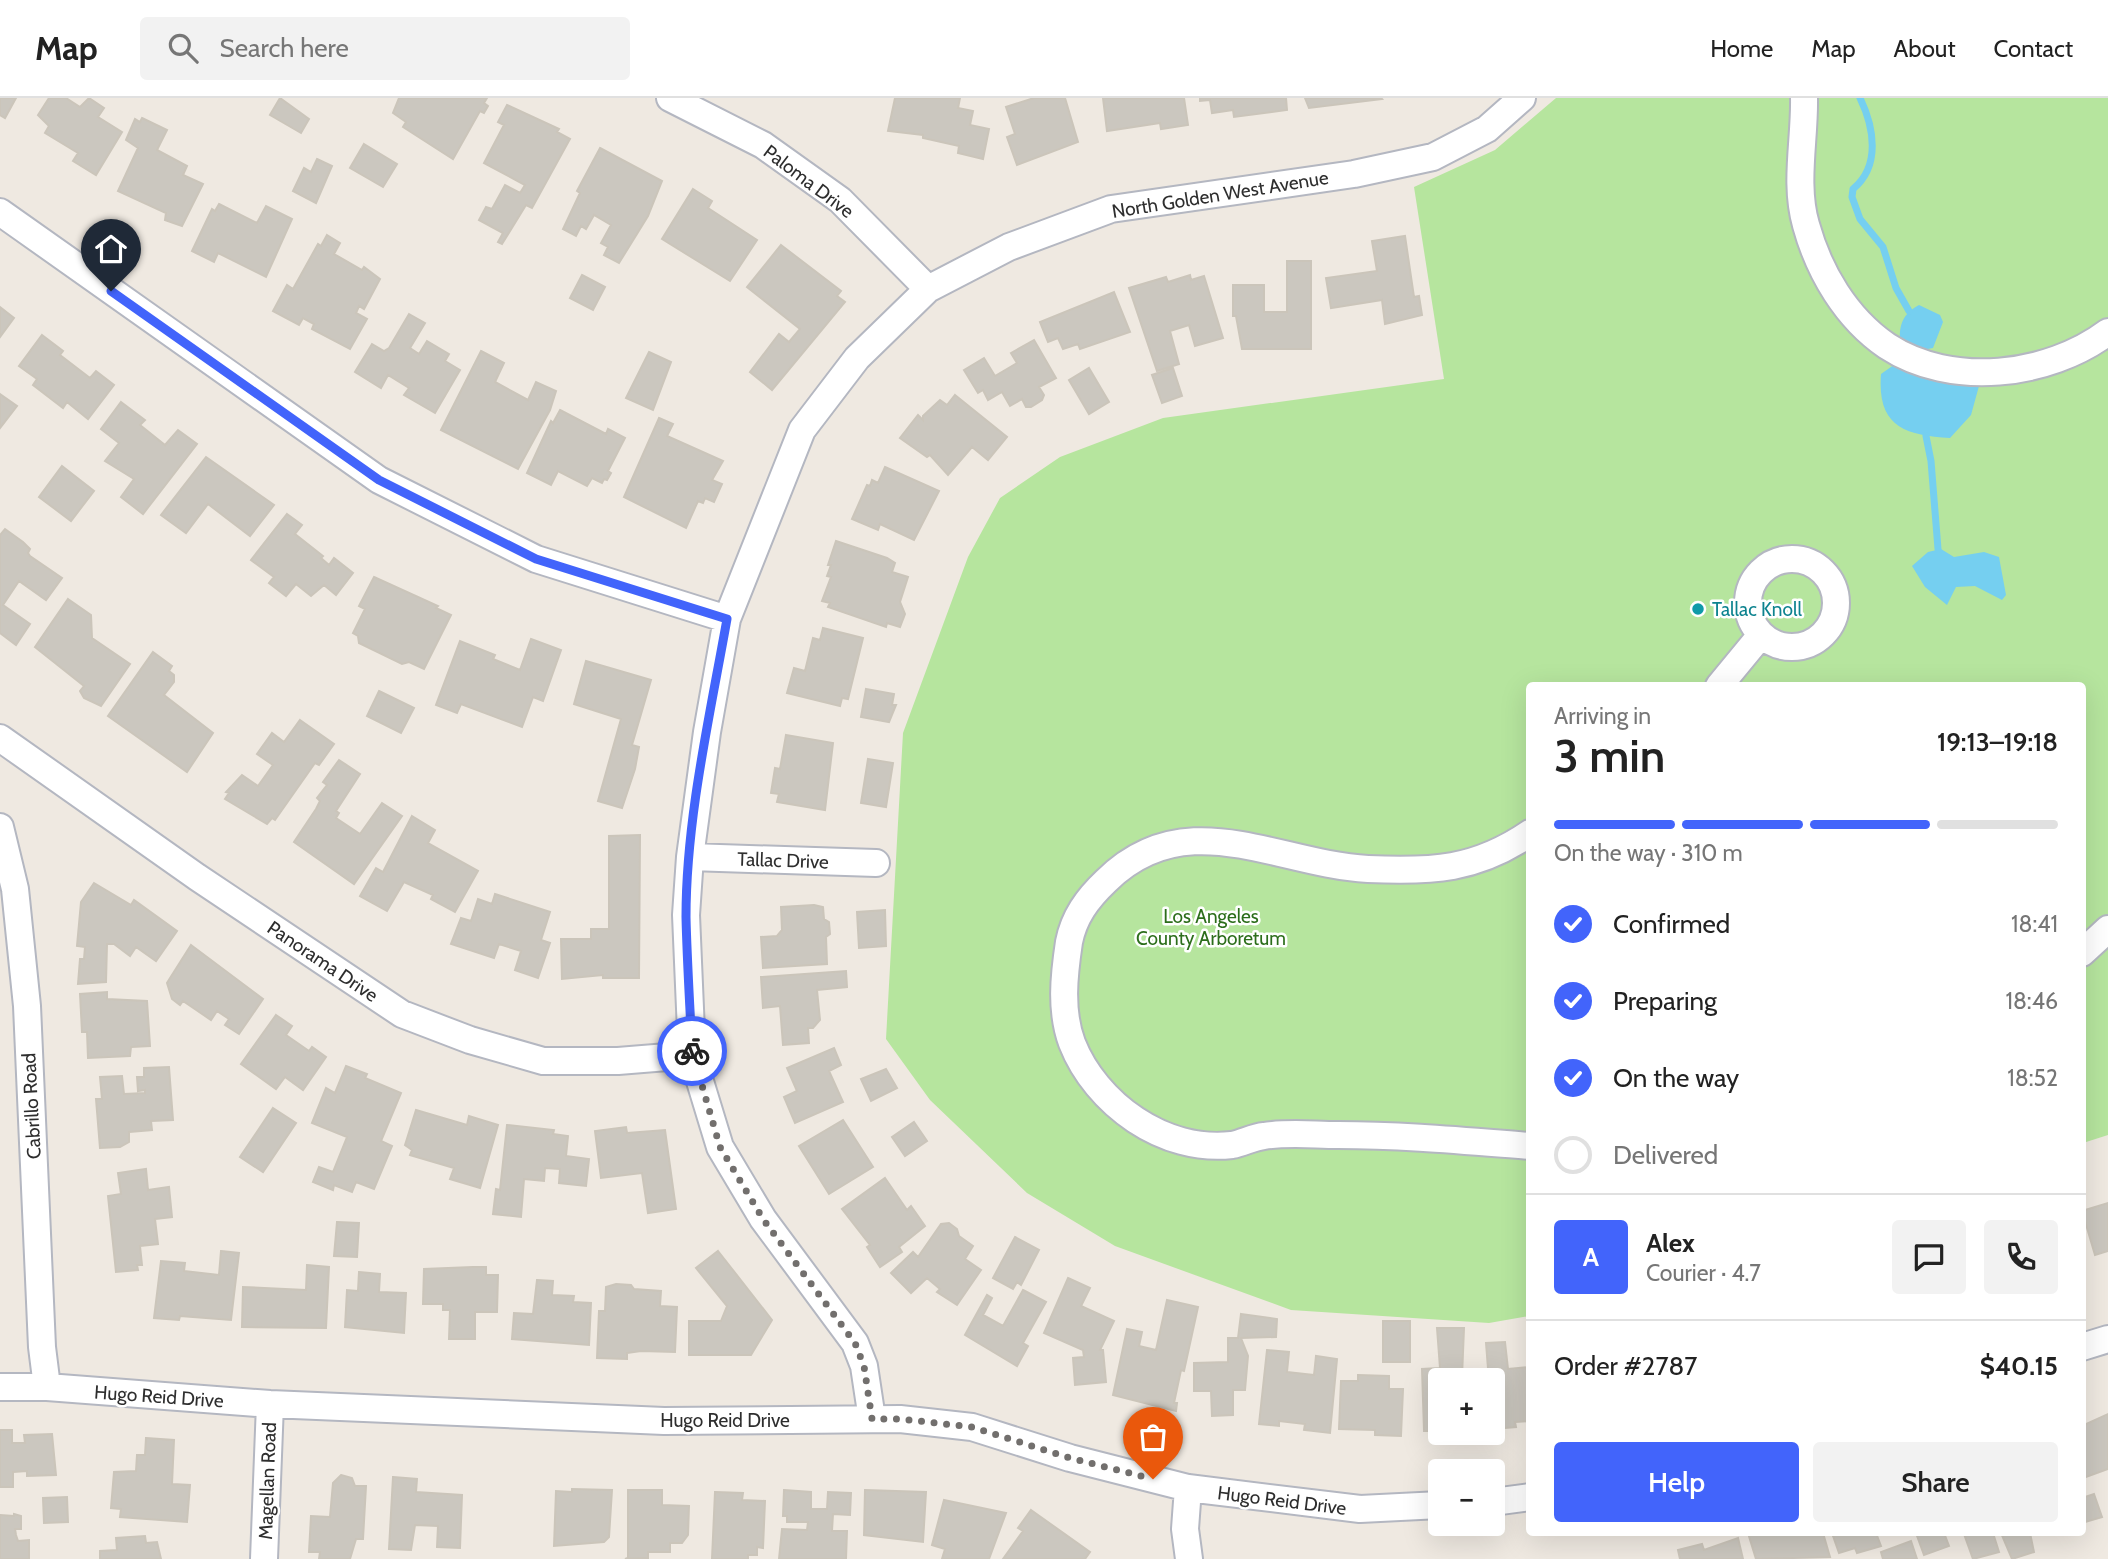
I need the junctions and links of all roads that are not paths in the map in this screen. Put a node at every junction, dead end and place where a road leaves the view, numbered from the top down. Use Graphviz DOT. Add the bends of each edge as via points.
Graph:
graph roads {
  1 [pos="670,98"];
  2 [pos="1522,98"];
  3 [pos="1804,98"];
  4 [pos="0,212"];
  5 [pos="928,289"];
  6 [pos="2108,332"];
  7 [pos="727,619"];
  8 [pos="1761,635"];
  9 [pos="1722,682"];
  10 [pos="0,738"];
  11 [pos="0,827"];
  12 [pos="1526,837"];
  13 [pos="690,857"];
  14 [pos="876,863"];
  15 [pos="2108,929"];
  16 [pos="2086,949"];
  17 [pos="692,1055"];
  18 [pos="1526,1146"];
  19 [pos="2108,1339"];
  20 [pos="2086,1346"];
  21 [pos="0,1387"];
  22 [pos="47,1387"];
  23 [pos="270,1404"];
  24 [pos="872,1419"];
  25 [pos="1188,1488"];
  26 [pos="1526,1498"];
  27 [pos="1505,1500"];
  28 [pos="1428,1506"];
  29 [pos="264,1559"];
  30 [pos="1189,1559"];
  1 -- 5 [label="street, Paloma Drive" via="763,145 840,200"];
  2 -- 5 [label="street, North Golden West Avenue" via="1487,129 1433,157 1354,174 1111,209 1009,247"];
  3 -- 6 [label="street" via="1800,169 1809,233 1820,266 1844,306 1888,346 1966,372 1997,372 2039,365"];
  4 -- 7 [label="street" via="379,480 536,559"];
  5 -- 7 [label="street, North Golden West Avenue" via="857,358 802,430"];
  7 -- 13 [label="street, North Golden West Avenue"];
  8 -- 9 [label="street"];
  10 -- 17 [label="street, Panorama Drive" via="402,1014 543,1061"];
  11 -- 22 [label="street, Cabrillo Road" via="15,889 26,1006"];
  12 -- 18 [label="street" via="1499,854 1446,869 1366,869 1263,847 1215,841 1174,843 1131,859 1086,901 1072,927 1064,997 1069,1034 1081,1065 1128,1115 1159,1133 1194,1144 1232,1145 1264,1136 1341,1135"];
  13 -- 14 [label="street, Tallac Drive"];
  13 -- 17 [label="street, North Golden West Avenue" via="686,915"];
  15 -- 16 [label="street"];
  17 -- 24 [label="street, North Golden West Avenue" via="720,1147 763,1219 855,1343 864,1366"];
  19 -- 20 [label="street"];
  21 -- 22 [label="street, Hugo Reid Drive"];
  22 -- 23 [label="street, Hugo Reid Drive"];
  23 -- 24 [label="street, Hugo Reid Drive" via="664,1421"];
  23 -- 29 [label="street, Magellan Road"];
  24 -- 25 [label="street, Hugo Reid Drive" via="972,1427"];
  25 -- 28 [label="street, Hugo Reid Drive" via="1360,1509"];
  25 -- 30 [label="street" via="1185,1529"];
  26 -- 27 [label="street"];
}
